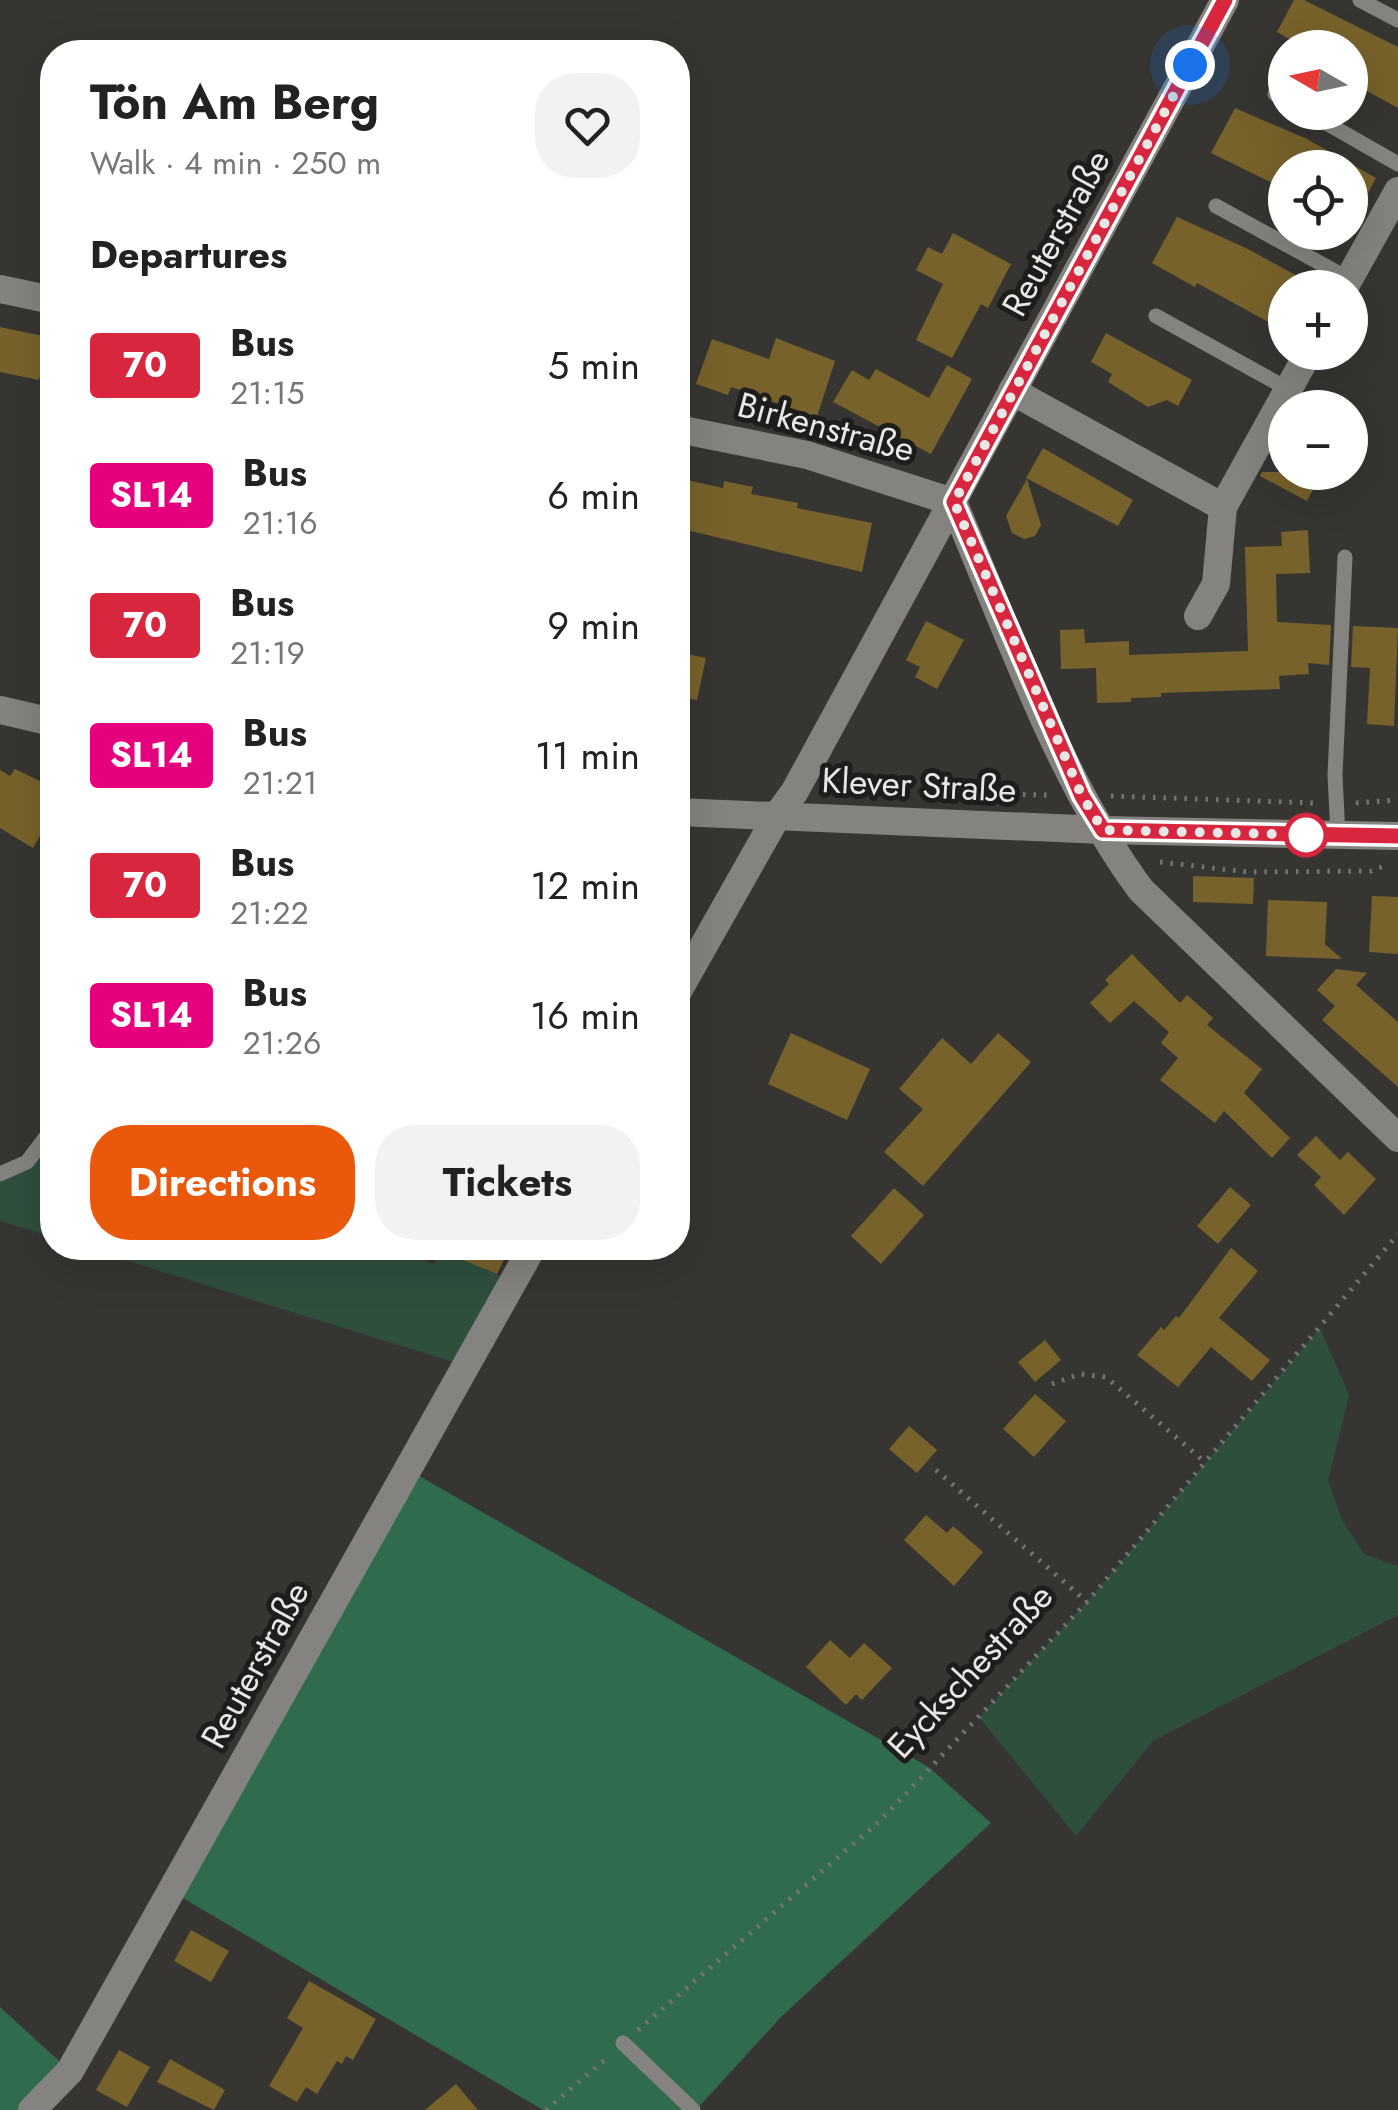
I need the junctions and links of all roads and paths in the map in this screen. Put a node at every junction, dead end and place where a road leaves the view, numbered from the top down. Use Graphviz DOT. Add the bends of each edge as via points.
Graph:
graph roads {
  1 [pos="1225,0"];
  2 [pos="1360,0"];
  3 [pos="1398,20"];
  4 [pos="1338,130"];
  5 [pos="1398,164"];
  6 [pos="1398,191"];
  7 [pos="1216,206"];
  8 [pos="1325,270"];
  9 [pos="1354,270"];
  10 [pos="0,289"];
  11 [pos="40,297"];
  12 [pos="1156,316"];
  13 [pos="1298,370"];
  14 [pos="1288,389"];
  15 [pos="1012,391"];
  16 [pos="690,432"];
  17 [pos="954,502"];
  18 [pos="1223,507"];
  19 [pos="1345,557"];
  20 [pos="1198,616"];
  21 [pos="0,710"];
  22 [pos="40,719"];
  23 [pos="690,812"];
  24 [pos="776,816"];
  25 [pos="1103,830"];
  26 [pos="1338,836"];
  27 [pos="1398,836"];
  28 [pos="690,970"];
  29 [pos="1398,1138"];
  30 [pos="40,1146"];
  31 [pos="0,1174"];
  32 [pos="1398,1234"];
  33 [pos="525,1260"];
  34 [pos="1052,1384"];
  35 [pos="1206,1464"];
  36 [pos="936,1470"];
  37 [pos="1087,1602"];
  38 [pos="623,2044"];
  39 [pos="32,2110"];
  40 [pos="546,2110"];
  41 [pos="694,2110"];
  1 -- 15 [label="street, Reuterstraße"];
  2 -- 3 [label="lane"];
  4 -- 5 [label="lane"];
  6 -- 9 [label="street"];
  7 -- 8 [label="lane"];
  10 -- 11 [label="street"];
  12 -- 14 [label="lane"];
  13 -- 14 [label="street"];
  14 -- 18 [label="street"];
  15 -- 17 [label="street, Reuterstraße"];
  15 -- 18 [label="street"];
  16 -- 17 [label="street, Birkenstraße" via="807,456"];
  17 -- 24 [label="street, Reuterstraße"];
  17 -- 25 [label="street" via="1082,796"];
  18 -- 20 [label="street" via="1216,584"];
  19 -- 26 [label="lane"];
  21 -- 22 [label="street"];
  23 -- 24 [label="street, Klever Straße"];
  24 -- 25 [label="street, Klever Straße"];
  24 -- 28 [label="street, Reuterstraße"];
  25 -- 26 [label="street, Klever Straße"];
  25 -- 29 [label="street" via="1141,890"];
  26 -- 27 [label="street, Klever Straße"];
  30 -- 31 [label="lane" via="28,1162"];
  32 -- 35 [label="path, Eyckschestraße"];
  33 -- 39 [label="street, Reuterstraße" via="70,2071"];
  34 -- 35 [label="path" via="1080,1374 1106,1377"];
  35 -- 37 [label="path, Eyckschestraße"];
  36 -- 37 [label="path"];
  37 -- 38 [label="path, Eyckschestraße" via="880,1821"];
  38 -- 40 [label="path, Eyckschestraße"];
  38 -- 41 [label="lane"];
}
